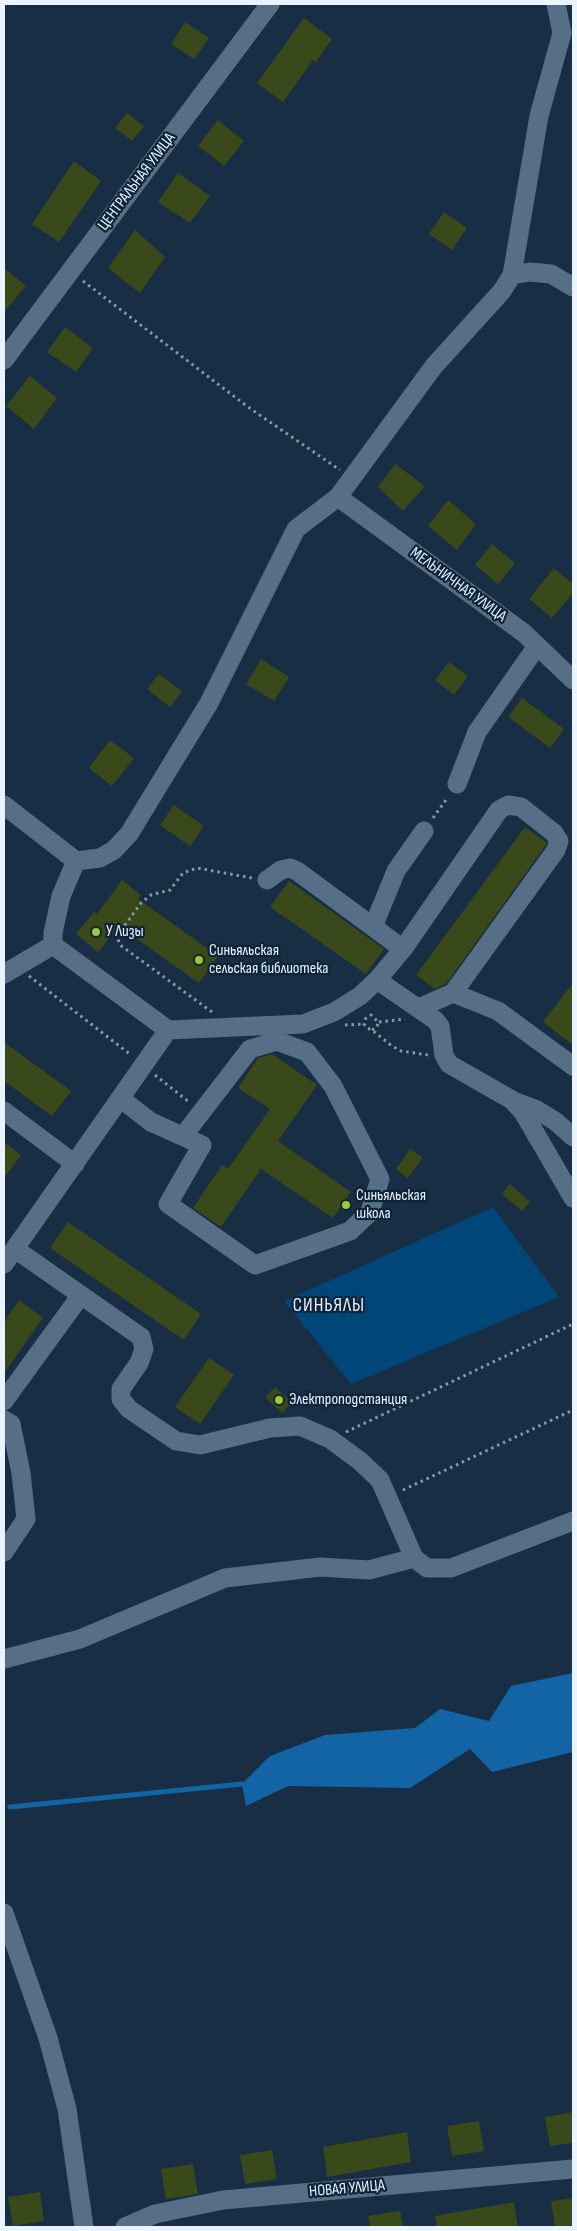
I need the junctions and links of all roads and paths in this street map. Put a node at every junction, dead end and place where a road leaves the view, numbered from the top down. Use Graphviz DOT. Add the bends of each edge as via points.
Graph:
graph roads {
  1 [pos="270,4"];
  2 [pos="556,4"];
  3 [pos="70,272"];
  4 [pos="512,275"];
  5 [pos="573,287"];
  6 [pos="4,360"];
  7 [pos="352,478"];
  8 [pos="338,497"];
  9 [pos="537,646"];
  10 [pos="573,680"];
  11 [pos="457,784"];
  12 [pos="4,805"];
  13 [pos="424,831"];
  14 [pos="76,861"];
  15 [pos="267,880"];
  16 [pos="373,927"];
  17 [pos="54,945"];
  18 [pos="403,949"];
  19 [pos="10,970"];
  20 [pos="378,980"];
  21 [pos="453,993"];
  22 [pos="419,1008"];
  23 [pos="224,1026"];
  24 [pos="168,1030"];
  25 [pos="372,1030"];
  26 [pos="450,1064"];
  27 [pos="143,1065"];
  28 [pos="573,1066"];
  29 [pos="120,1098"];
  30 [pos="512,1100"];
  31 [pos="4,1111"];
  32 [pos="201,1112"];
  33 [pos="183,1136"];
  34 [pos="573,1137"];
  35 [pos="75,1164"];
  36 [pos="573,1198"];
  37 [pos="9,1257"];
  38 [pos="81,1295"];
  39 [pos="573,1324"];
  40 [pos="4,1401"];
  41 [pos="573,1410"];
  42 [pos="4,1420"];
  43 [pos="330,1439"];
  44 [pos="389,1497"];
  45 [pos="573,1521"];
  46 [pos="4,1552"];
  47 [pos="414,1558"];
  48 [pos="4,1659"];
  49 [pos="4,1913"];
  50 [pos="573,2169"];
  51 [pos="84,2227"];
  52 [pos="124,2227"];
  1 -- 3 [label="street, ЦЕНТРАЛЬНАЯ УЛИЦА"];
  2 -- 4 [label="street" via="562,33 539,116"];
  3 -- 6 [label="street, ЦЕНТРАЛЬНАЯ УЛИЦА"];
  3 -- 7 [label="path" via="248,407"];
  4 -- 5 [label="street" via="530,272 552,274"];
  4 -- 7 [label="street" via="502,291 434,366"];
  7 -- 8 [label="street"];
  8 -- 9 [label="street, МЕЛЬНИЧНАЯ УЛИЦА" via="524,633"];
  8 -- 14 [label="street" via="296,529 209,703 129,834 114,850 100,858"];
  9 -- 10 [label="street, МЕЛЬНИЧНАЯ УЛИЦА"];
  9 -- 11 [label="street" via="478,732"];
  11 -- 13 [label="path"];
  12 -- 14 [label="street"];
  13 -- 16 [label="street" via="396,871"];
  14 -- 17 [label="street" via="61,896 52,933"];
  15 -- 16 [label="street" via="281,870 290,868 297,871"];
  15 -- 23 [label="path" via="197,868 182,873 170,890 151,895 141,903 117,936 120,945 210,1010"];
  16 -- 18 [label="street"];
  17 -- 19 [label="street"];
  17 -- 24 [label="street"];
  18 -- 20 [label="street"];
  18 -- 21 [label="street" via="499,810 508,805 521,808 554,833 558,841 556,850"];
  19 -- 27 [label="path"];
  20 -- 22 [label="street"];
  20 -- 23 [label="street" via="334,1012 302,1024"];
  21 -- 22 [label="street"];
  21 -- 28 [label="street" via="498,1011"];
  22 -- 26 [label="street" via="440,1026 444,1055"];
  23 -- 24 [label="street"];
  24 -- 27 [label="street"];
  25 -- 25 [label="path" via="378,1022 371,1015 364,1024"];
  25 -- 26 [label="path" via="401,1051 431,1056"];
  26 -- 30 [label="street"];
  27 -- 29 [label="street"];
  27 -- 32 [label="path"];
  29 -- 33 [label="street" via="151,1122"];
  29 -- 35 [label="street"];
  30 -- 34 [label="street" via="537,1110"];
  30 -- 36 [label="street" via="523,1112"];
  31 -- 35 [label="street"];
  32 -- 33 [label="street"];
  32 -- 33 [label="street" via="250,1049 277,1041 307,1052 333,1086 380,1180 370,1212 350,1232 254,1265 168,1204 202,1146"];
  35 -- 37 [label="street"];
  37 -- 38 [label="street"];
  38 -- 40 [label="street"];
  38 -- 43 [label="street" via="141,1337 144,1349 139,1363 121,1389 121,1398 129,1409 176,1441 200,1445 270,1428 300,1426"];
  39 -- 43 [label="path"];
  41 -- 44 [label="path"];
  42 -- 46 [label="street" via="11,1424 26,1519"];
  43 -- 44 [label="street" via="380,1480"];
  44 -- 47 [label="street"];
  45 -- 47 [label="street" via="451,1568 427,1568"];
  47 -- 48 [label="street" via="369,1570 320,1567 225,1578 80,1640"];
  49 -- 51 [label="street" via="48,2038 67,2109"];
  50 -- 52 [label="street, НОВАЯ УЛИЦА" via="223,2200 155,2214"];
}
